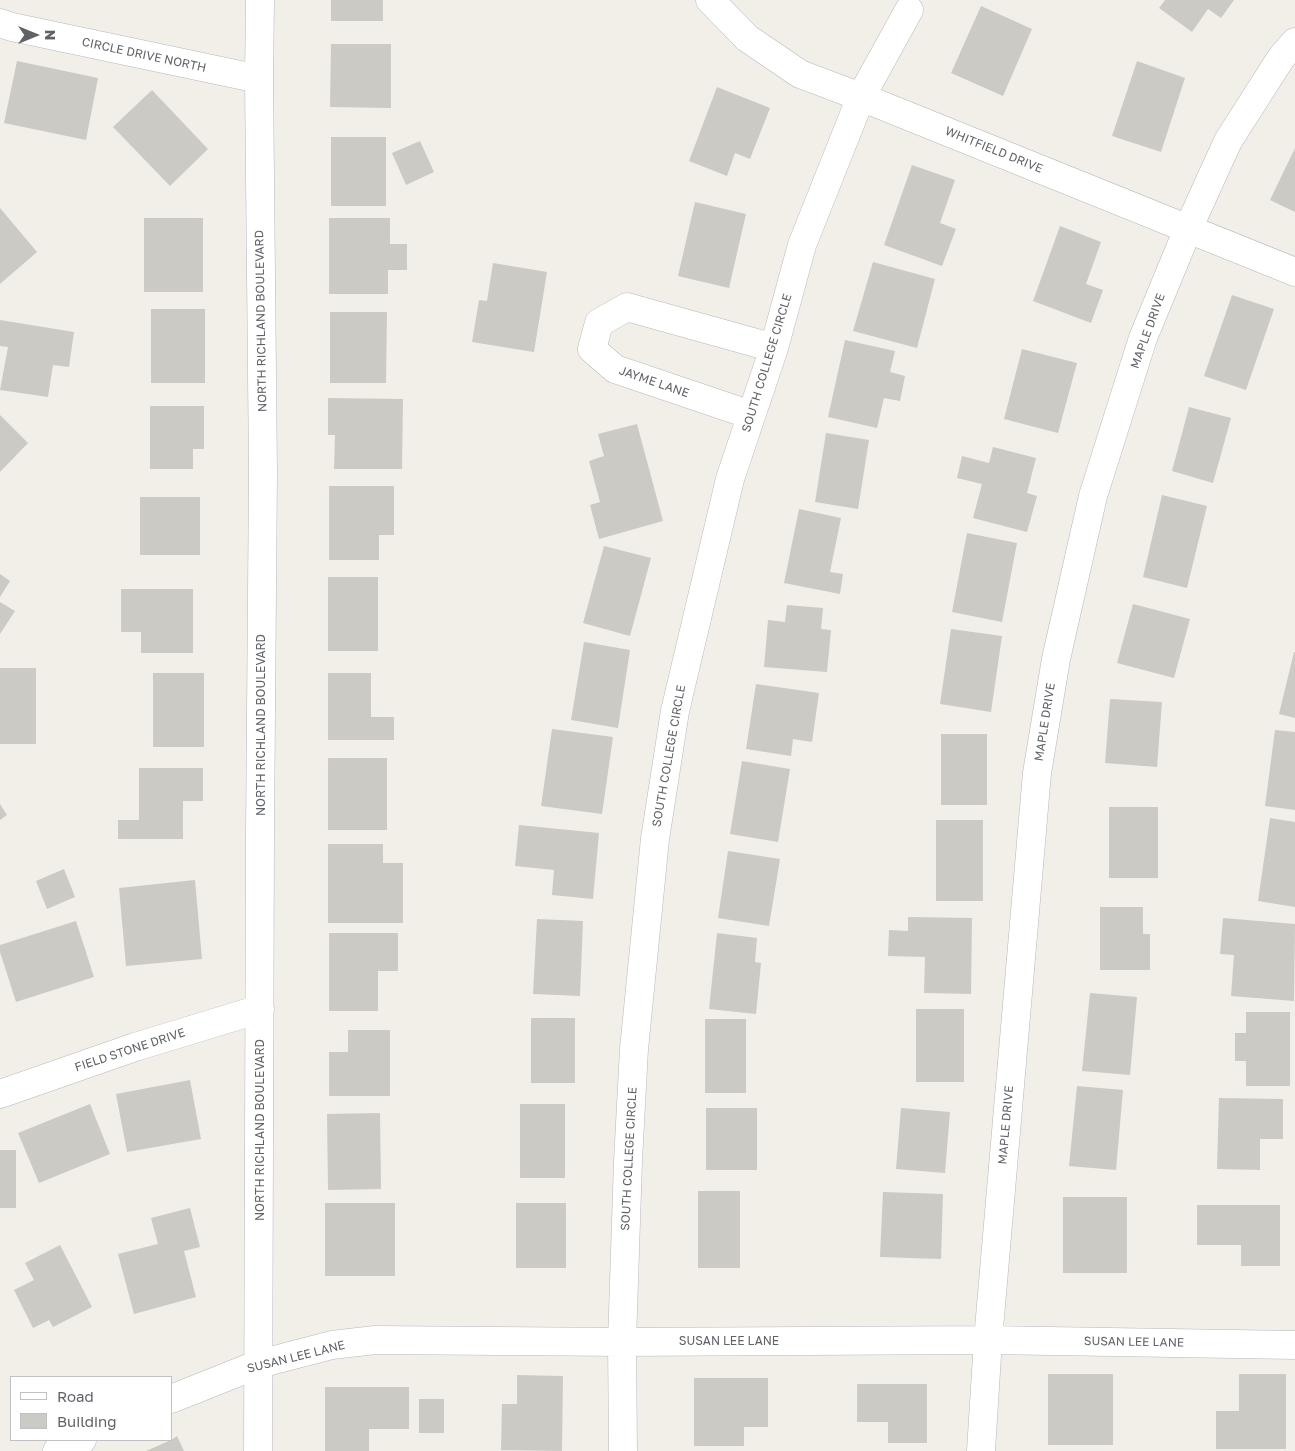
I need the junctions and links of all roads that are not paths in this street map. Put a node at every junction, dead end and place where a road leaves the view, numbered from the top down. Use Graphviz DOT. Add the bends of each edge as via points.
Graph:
graph roads {
  1 [pos="260,0"];
  2 [pos="710,0"];
  3 [pos="909,10"];
  4 [pos="0,23"];
  5 [pos="1295,42"];
  6 [pos="258,79"];
  7 [pos="861,97"];
  8 [pos="1188,229"];
  9 [pos="1295,272"];
  10 [pos="774,348"];
  11 [pos="751,415"];
  12 [pos="260,1009"];
  13 [pos="0,1094"];
  14 [pos="988,1340"];
  15 [pos="622,1342"];
  16 [pos="1295,1345"];
  17 [pos="259,1364"];
  18 [pos="172,1398"];
  19 [pos="80,1441"];
  20 [pos="57,1451"];
  21 [pos="258,1451"];
  22 [pos="622,1451"];
  23 [pos="981,1451"];
  1 -- 6 [label="street, NORTH RICHLAND BOULEVARD"];
  2 -- 7 [label="street, WHITFIELD DRIVE" via="747,38 800,74"];
  3 -- 7 [label="street, SOUTH COLLEGE CIRCLE"];
  4 -- 6 [label="street, CIRCLE DRIVE NORTH"];
  5 -- 8 [label="street, MAPLE DRIVE" via="1281,58 1228,141"];
  6 -- 12 [label="street, NORTH RICHLAND BOULEVARD" via="263,472"];
  7 -- 8 [label="street, WHITFIELD DRIVE"];
  7 -- 10 [label="street, SOUTH COLLEGE CIRCLE" via="802,244"];
  8 -- 9 [label="street, WHITFIELD DRIVE"];
  8 -- 14 [label="street, MAPLE DRIVE" via="1144,338 1092,496 1056,658 1037,773"];
  10 -- 11 [label="street, SOUTH COLLEGE CIRCLE"];
  10 -- 11 [label="street, JAYME LANE" via="627,307 598,323 592,349 615,369"];
  11 -- 15 [label="street, SOUTH COLLEGE CIRCLE" via="730,479 675,711 655,839 634,1049"];
  12 -- 13 [label="street, FIELD STONE DRIVE" via="135,1047"];
  12 -- 17 [label="street, NORTH RICHLAND BOULEVARD"];
  14 -- 15 [label="street, SUSAN LEE LANE"];
  14 -- 16 [label="street, SUSAN LEE LANE"];
  14 -- 23 [label="street, MAPLE DRIVE"];
  15 -- 17 [label="street, SUSAN LEE LANE" via="375,1340 332,1345"];
  15 -- 22 [label="street, SOUTH COLLEGE CIRCLE"];
  17 -- 18 [label="street, SUSAN LEE LANE"];
  17 -- 21 [label="street, NORTH RICHLAND BOULEVARD"];
  19 -- 20 [label="street"];
}
